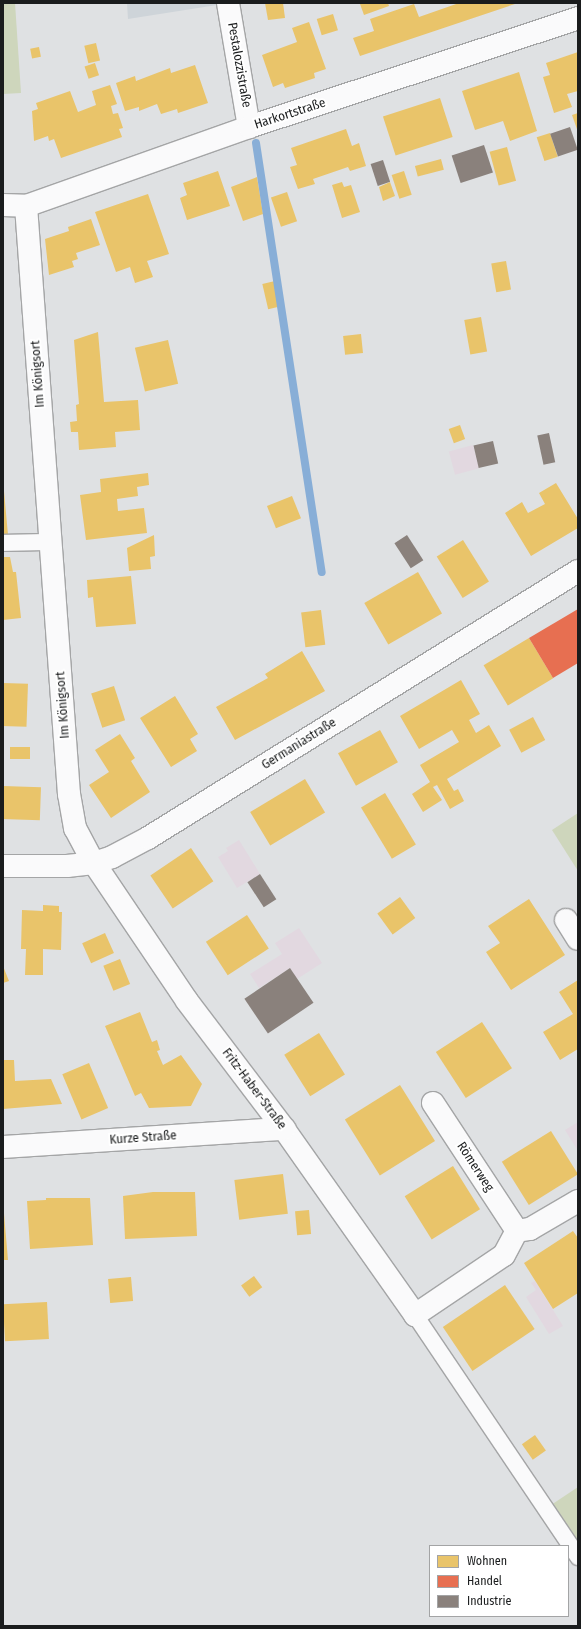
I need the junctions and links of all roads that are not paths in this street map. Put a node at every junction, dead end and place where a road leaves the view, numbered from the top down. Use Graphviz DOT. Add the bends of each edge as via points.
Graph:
graph roads {
  1 [pos="228,3"];
  2 [pos="578,18"];
  3 [pos="249,127"];
  4 [pos="3,205"];
  5 [pos="26,206"];
  6 [pos="50,542"];
  7 [pos="3,543"];
  8 [pos="578,570"];
  9 [pos="94,863"];
  10 [pos="3,866"];
  11 [pos="566,920"];
  12 [pos="578,939"];
  13 [pos="433,1103"];
  14 [pos="284,1129"];
  15 [pos="3,1146"];
  16 [pos="578,1201"];
  17 [pos="517,1231"];
  18 [pos="415,1315"];
  19 [pos="578,1556"];
  1 -- 3 [label="street, Pestalozzistraße"];
  2 -- 3 [label="street, Harkortstraße"];
  3 -- 5 [label="street, Harkortstraße"];
  4 -- 5 [label="street, Harkortstraße"];
  5 -- 6 [label="street, Im Königsort"];
  6 -- 7 [label="lane"];
  6 -- 9 [label="street, Im Königsort" via="69,794 75,828"];
  8 -- 9 [label="street, Germaniastraße" via="148,838 112,857"];
  9 -- 10 [label="street, Germaniastraße" via="38,867"];
  9 -- 14 [label="street, Fritz-Haber-Straße" via="187,1001"];
  11 -- 12 [label="street"];
  13 -- 17 [label="street, Römerweg"];
  14 -- 15 [label="street, Kurze Straße"];
  14 -- 18 [label="street, Fritz-Haber-Straße"];
  16 -- 17 [label="street" via="530,1229"];
  17 -- 18 [label="street" via="504,1255"];
  18 -- 19 [label="lane"];
}
